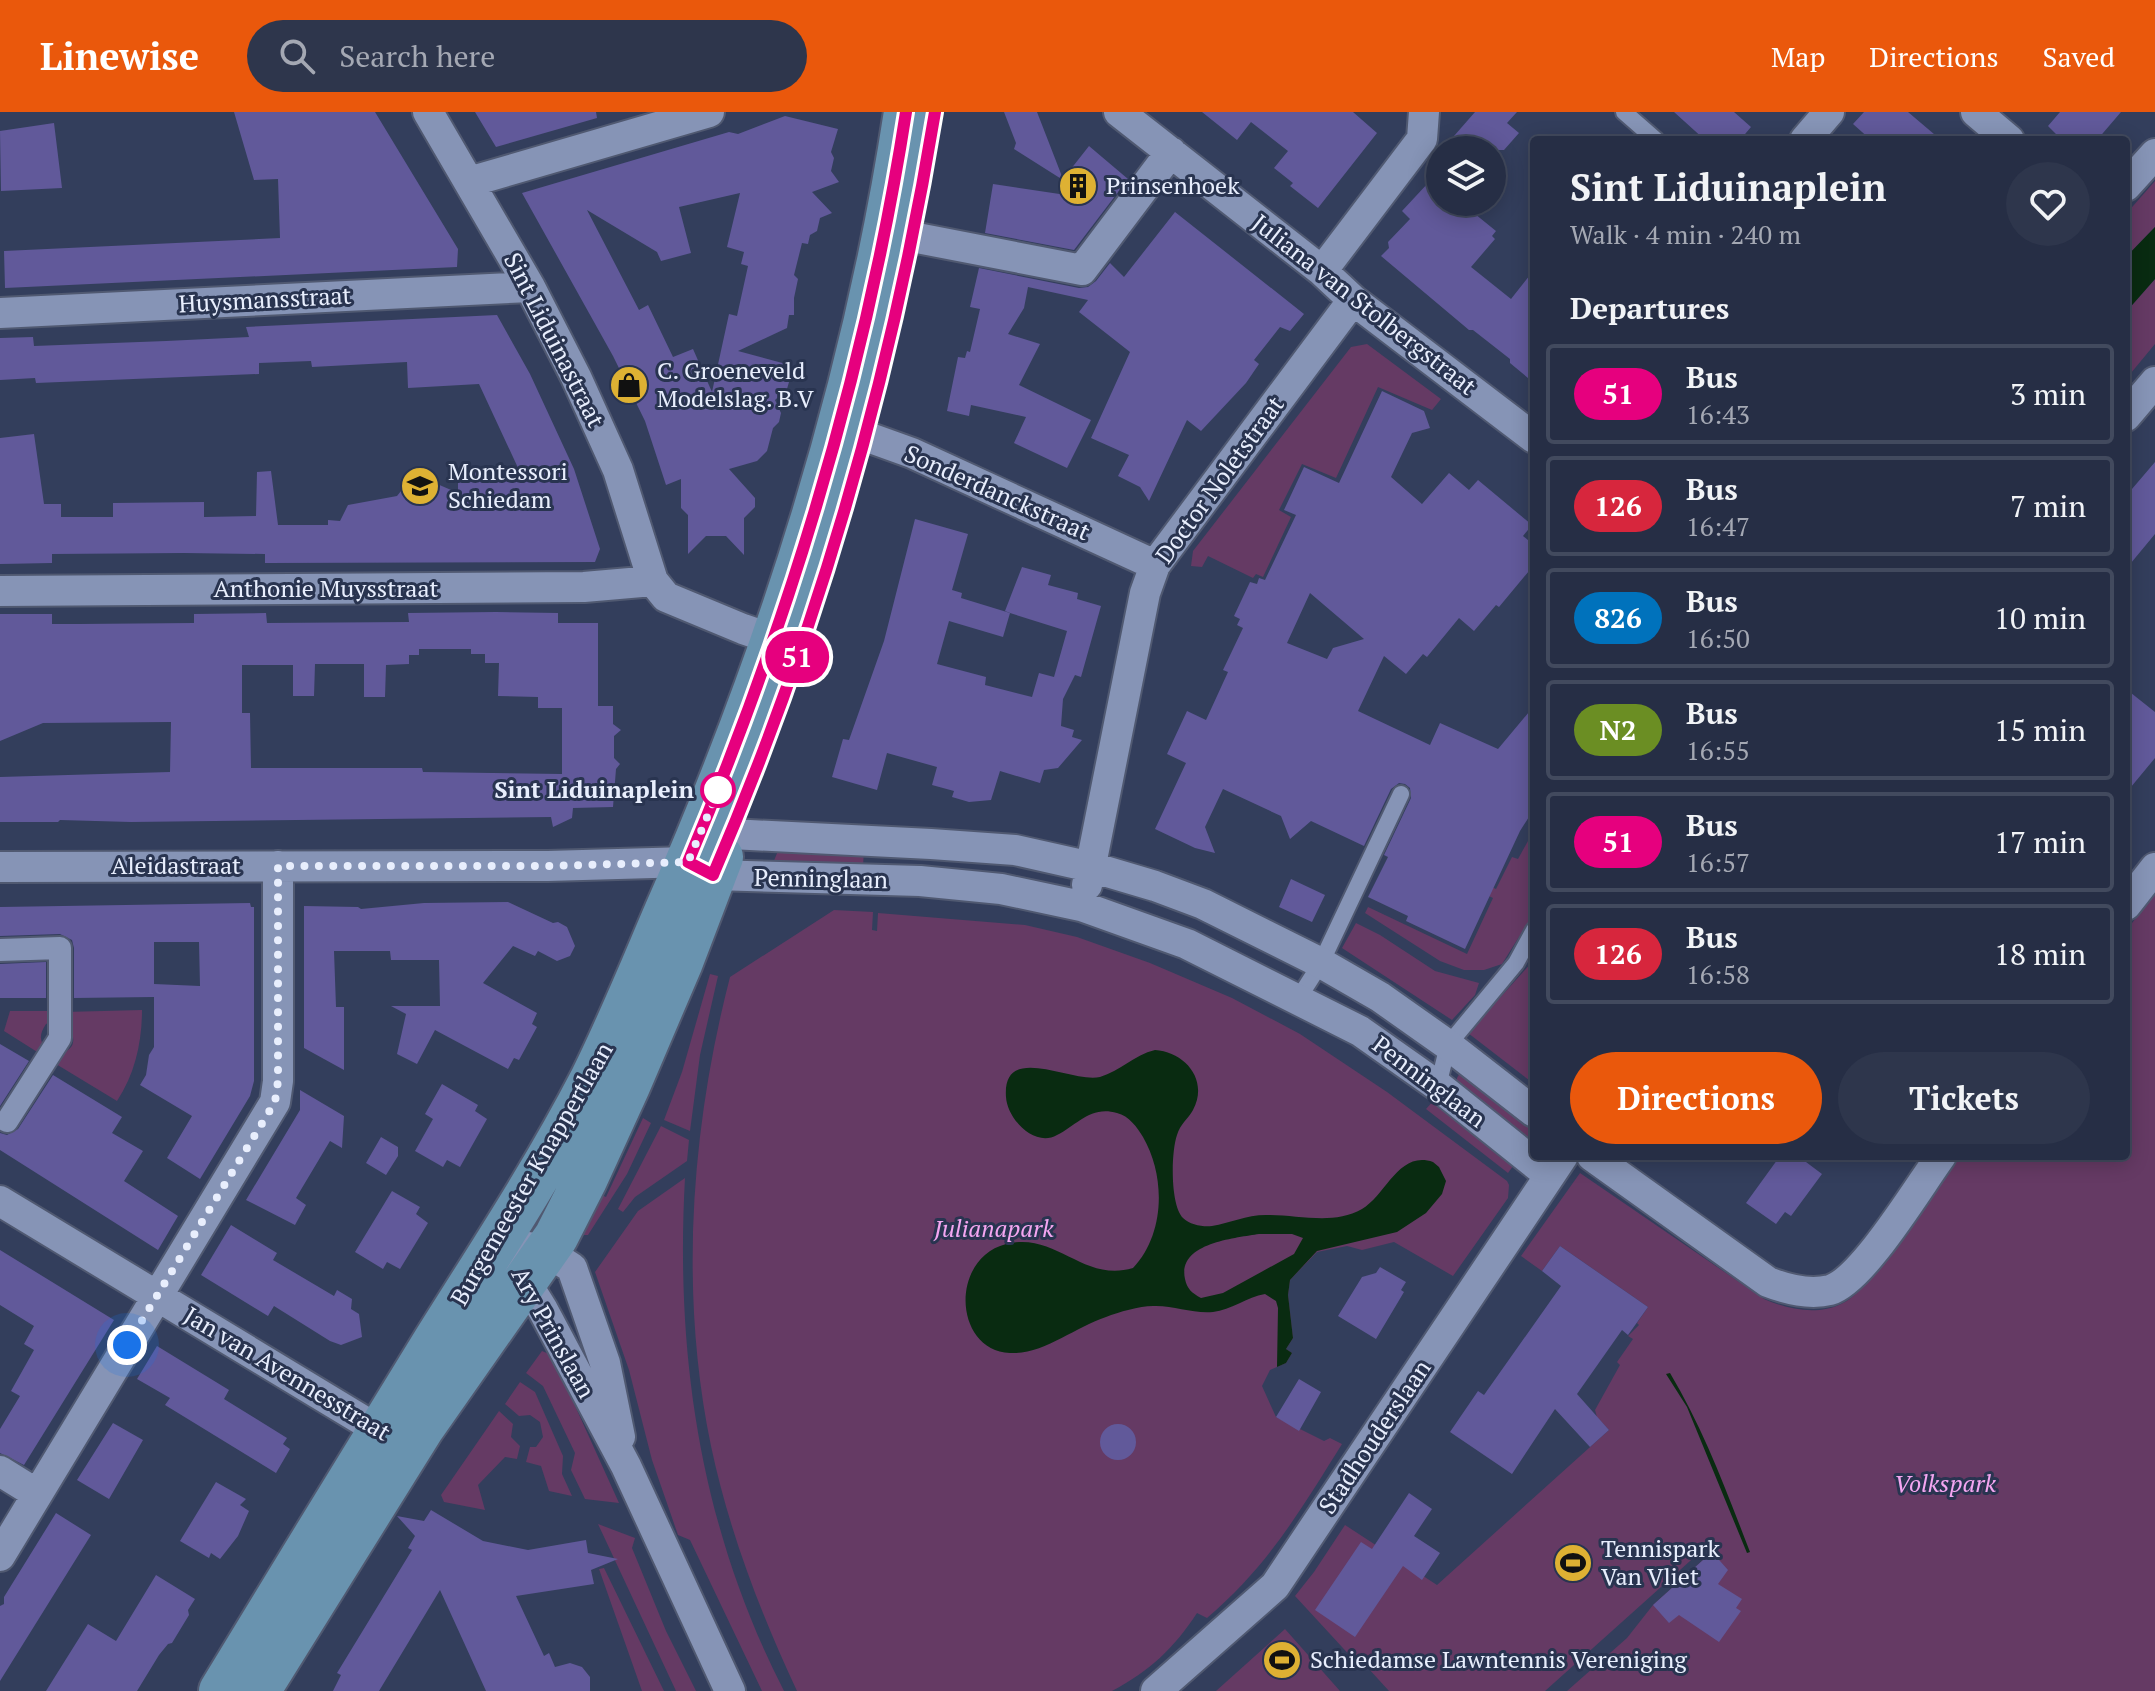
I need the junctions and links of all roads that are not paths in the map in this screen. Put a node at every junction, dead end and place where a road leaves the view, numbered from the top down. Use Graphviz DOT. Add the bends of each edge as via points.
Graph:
graph roads {
  1 [pos="428,112"];
  2 [pos="709,112"];
  3 [pos="906,112"];
  4 [pos="935,112"];
  5 [pos="1119,112"];
  6 [pos="1424,112"];
  7 [pos="1624,112"];
  8 [pos="1829,112"];
  9 [pos="1976,112"];
  10 [pos="1651,136"];
  11 [pos="1808,136"];
  12 [pos="2004,136"];
  13 [pos="1171,152"];
  14 [pos="2155,154"];
  15 [pos="469,182"];
  16 [pos="2130,182"];
  17 [pos="912,237"];
  18 [pos="1322,271"];
  19 [pos="530,287"];
  20 [pos="1353,300"];
  21 [pos="0,313"];
  22 [pos="2155,382"];
  23 [pos="2130,411"];
  24 [pos="852,431"];
  25 [pos="1530,435"];
  26 [pos="1155,565"];
  27 [pos="653,581"];
  28 [pos="0,591"];
  29 [pos="787,644"];
  30 [pos="1401,794"];
  31 [pos="731,834"];
  32 [pos="278,866"];
  33 [pos="0,867"];
  34 [pos="1091,867"];
  35 [pos="700,868"];
  36 [pos="2155,868"];
  37 [pos="2130,899"];
  38 [pos="1081,906"];
  39 [pos="1530,937"];
  40 [pos="0,950"];
  41 [pos="1321,963"];
  42 [pos="1298,999"];
  43 [pos="1448,1045"];
  44 [pos="1438,1086"];
  45 [pos="1530,1109"];
  46 [pos="7,1121"];
  47 [pos="1530,1148"];
  48 [pos="1598,1160"];
  49 [pos="1938,1160"];
  50 [pos="1556,1166"];
  51 [pos="0,1201"];
  52 [pos="499,1240"];
  53 [pos="536,1266"];
  54 [pos="157,1296"];
  55 [pos="394,1439"];
  56 [pos="626,1466"];
  57 [pos="0,1471"];
  58 [pos="37,1494"];
  59 [pos="0,1556"];
  60 [pos="221,1691"];
  61 [pos="258,1691"];
  62 [pos="730,1691"];
  63 [pos="1156,1691"];
  1 -- 15 [label="street, Sint Liduinastraat"];
  2 -- 15 [label="street"];
  3 -- 24 [label="main road, Burgemeester Knappertlaan"];
  4 -- 17 [label="main road, Burgemeester Knappertlaan"];
  5 -- 13 [label="street, Juliana van Stolbergstraat"];
  6 -- 18 [label="street" via="1422,139"];
  7 -- 10 [label="lane"];
  8 -- 11 [label="street"];
  9 -- 12 [label="street"];
  13 -- 17 [label="street" via="1082,270"];
  13 -- 18 [label="street, Juliana van Stolbergstraat"];
  14 -- 16 [label="street"];
  15 -- 19 [label="street, Sint Liduinastraat"];
  17 -- 24 [label="main road, Burgemeester Knappertlaan"];
  18 -- 20 [label="street, Juliana van Stolbergstraat"];
  19 -- 21 [label="street, Huysmansstraat"];
  19 -- 27 [label="street, Sint Liduinastraat" via="618,470"];
  20 -- 25 [label="street, Juliana van Stolbergstraat"];
  20 -- 26 [label="street, Doctor Noletstraat"];
  22 -- 23 [label="street"];
  24 -- 26 [label="street, Sonderdanckstraat" via="912,453"];
  24 -- 29 [label="main road, Burgemeester Knappertlaan" via="807,536"];
  26 -- 34 [label="street, Doctor Noletstraat"];
  27 -- 28 [label="street, Anthonie Muysstraat" via="584,587"];
  27 -- 29 [label="street" via="666,597"];
  29 -- 31 [label="main road, Burgemeester Knappertlaan"];
  29 -- 35 [label="main road, Burgemeester Knappertlaan" via="721,784"];
  30 -- 41 [label="lane"];
  31 -- 34 [label="street, Penninglaan" via="1015,850"];
  31 -- 35 [label="main road, Burgemeester Knappertlaan"];
  32 -- 33 [label="street, Aleidastraat"];
  32 -- 35 [label="street, Aleidastraat"];
  32 -- 54 [label="street" via="275,1102"];
  34 -- 38 [label="street"];
  34 -- 41 [label="street, Penninglaan" via="1203,904"];
  35 -- 38 [label="street, Penninglaan" via="1001,889"];
  35 -- 52 [label="main road, Burgemeester Knappertlaan" via="592,1079"];
  35 -- 53 [label="main road, Burgemeester Knappertlaan" via="681,962 585,1180"];
  36 -- 37 [label="street"];
  38 -- 42 [label="street, Penninglaan" via="1187,944"];
  39 -- 43 [label="lane" via="1516,963"];
  40 -- 46 [label="street" via="60,948 60,1038"];
  41 -- 42 [label="lane"];
  41 -- 43 [label="street, Penninglaan"];
  42 -- 44 [label="street, Penninglaan" via="1360,1031"];
  43 -- 44 [label="lane"];
  43 -- 45 [label="street, Penninglaan"];
  44 -- 47 [label="street, Penninglaan"];
  48 -- 49 [label="street" via="1768,1282 1811,1292 1832,1289 1863,1265"];
  50 -- 63 [label="street, Stadhouderslaan" via="1275,1586"];
  51 -- 54 [label="street, Jan van Avennesstraat"];
  52 -- 53 [label="street, Ary Prinslaan"];
  52 -- 55 [label="main road, Burgemeester Knappertlaan"];
  53 -- 55 [label="main road, Burgemeester Knappertlaan"];
  53 -- 56 [label="street, Ary Prinslaan"];
  53 -- 56 [label="street, Ary Prinslaan" via="572,1268 605,1363"];
  54 -- 55 [label="street, Jan van Avennesstraat"];
  54 -- 58 [label="street"];
  55 -- 60 [label="main road, Burgemeester Knappertlaan"];
  55 -- 61 [label="main road, Burgemeester Knappertlaan"];
  56 -- 62 [label="street, Ary Prinslaan"];
  57 -- 58 [label="street"];
  58 -- 59 [label="street"];
}
